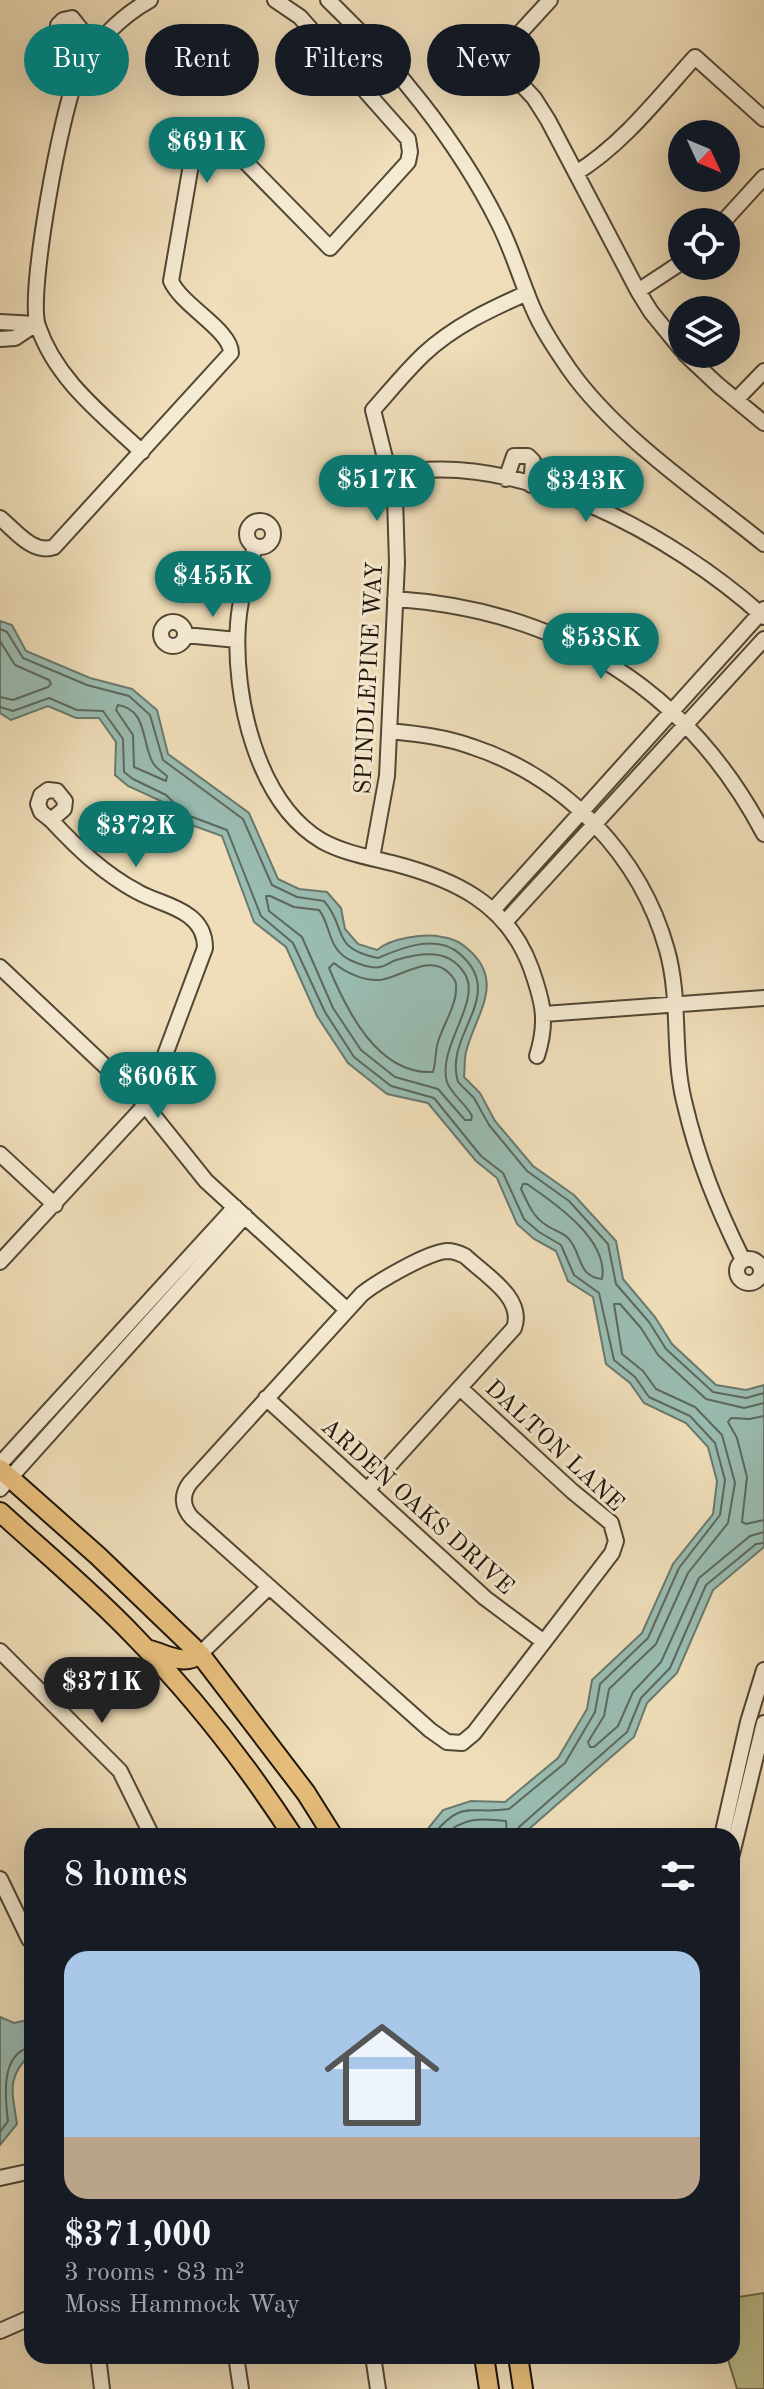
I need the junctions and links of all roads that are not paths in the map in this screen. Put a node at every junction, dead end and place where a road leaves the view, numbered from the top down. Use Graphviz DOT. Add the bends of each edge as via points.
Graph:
graph roads {
  1 [pos="150,0"];
  2 [pos="275,0"];
  3 [pos="328,0"];
  4 [pos="550,0"];
  5 [pos="764,119"];
  6 [pos="576,173"];
  7 [pos="764,177"];
  8 [pos="736,208"];
  9 [pos="668,271"];
  10 [pos="638,291"];
  11 [pos="527,293"];
  12 [pos="0,322"];
  13 [pos="36,324"];
  14 [pos="668,333"];
  15 [pos="0,339"];
  16 [pos="701,368"];
  17 [pos="764,371"];
  18 [pos="736,400"];
  19 [pos="764,423"];
  20 [pos="142,452"];
  21 [pos="390,475"];
  22 [pos="506,479"];
  23 [pos="531,485"];
  24 [pos="0,518"];
  25 [pos="764,544"];
  26 [pos="255,547"];
  27 [pos="395,599"];
  28 [pos="763,614"];
  29 [pos="185,635"];
  30 [pos="764,639"];
  31 [pos="237,640"];
  32 [pos="672,713"];
  33 [pos="685,724"];
  34 [pos="390,731"];
  35 [pos="582,812"];
  36 [pos="51,820"];
  37 [pos="594,824"];
  38 [pos="764,834"];
  39 [pos="372,858"];
  40 [pos="493,910"];
  41 [pos="505,922"];
  42 [pos="0,967"];
  43 [pos="764,998"];
  44 [pos="674,1005"];
  45 [pos="544,1014"];
  46 [pos="537,1056"];
  47 [pos="146,1105"];
  48 [pos="0,1154"];
  49 [pos="55,1205"];
  50 [pos="240,1212"];
  51 [pos="743,1260"];
  52 [pos="0,1262"];
  53 [pos="346,1309"];
  54 [pos="460,1388"];
  55 [pos="266,1398"];
  56 [pos="2,1475"];
  57 [pos="367,1490"];
  58 [pos="0,1512"];
  59 [pos="269,1587"];
  60 [pos="544,1642"];
  61 [pos="147,1649"];
  62 [pos="0,1651"];
  63 [pos="200,1654"];
  64 [pos="764,1670"];
  65 [pos="764,1723"];
  66 [pos="148,1828"];
  67 [pos="287,1828"];
  68 [pos="328,1828"];
  69 [pos="724,1828"];
  70 [pos="738,1828"];
  71 [pos="0,1879"];
  72 [pos="24,1926"];
  73 [pos="24,2173"];
  74 [pos="0,2178"];
  75 [pos="24,2320"];
  76 [pos="0,2331"];
  77 [pos="99,2364"];
  78 [pos="237,2364"];
  79 [pos="374,2364"];
  80 [pos="485,2364"];
  81 [pos="519,2364"];
  82 [pos="102,2389"];
  83 [pos="241,2389"];
  84 [pos="378,2389"];
  85 [pos="491,2389"];
  86 [pos="523,2389"];
  1 -- 13 [label="street" via="120,22 77,75 64,112 35,290"];
  2 -- 20 [label="street" via="300,17 408,139 408,162 330,248 227,143 212,137 198,143 171,281 176,292 229,341 231,353"];
  3 -- 11 [label="street" via="387,63 475,179"];
  4 -- 6 [label="street" via="497,58 534,98"];
  5 -- 6 [label="street" via="695,57 615,145"];
  6 -- 10 [label="street"];
  7 -- 8 [label="street"];
  9 -- 10 [label="street"];
  10 -- 14 [label="street"];
  11 -- 21 [label="street, SPINDLEPINE WAY" via="450,333 373,410"];
  11 -- 25 [label="street" via="548,337 592,398"];
  12 -- 13 [label="street"];
  13 -- 15 [label="street" via="15,338"];
  13 -- 20 [label="street" via="65,379"];
  16 -- 18 [label="street"];
  17 -- 18 [label="street"];
  18 -- 19 [label="street"];
  20 -- 24 [label="street" via="48,550 34,547"];
  21 -- 22 [label="street" via="445,469"];
  21 -- 27 [label="street, SPINDLEPINE WAY" via="397,530"];
  22 -- 23 [label="street"];
  22 -- 23 [label="street" via="514,456 528,456 533,461"];
  23 -- 28 [label="street" via="656,537"];
  26 -- 31 [label="street" via="243,587"];
  27 -- 32 [label="street" via="467,607 538,627 611,665"];
  27 -- 34 [label="street, SPINDLEPINE WAY"];
  28 -- 32 [label="street"];
  29 -- 31 [label="street"];
  30 -- 33 [label="street"];
  31 -- 39 [label="street" via="244,707 274,791 300,824 321,840"];
  32 -- 33 [label="street"];
  32 -- 35 [label="street"];
  33 -- 37 [label="street"];
  33 -- 38 [label="street" via="730,779"];
  34 -- 35 [label="street" via="445,739 496,755 542,779"];
  34 -- 39 [label="street, SPINDLEPINE WAY"];
  35 -- 37 [label="street"];
  35 -- 40 [label="street"];
  36 -- 47 [label="street" via="114,878 182,911 205,940 204,957"];
  37 -- 41 [label="street"];
  37 -- 44 [label="street" via="628,866 657,920"];
  39 -- 40 [label="street" via="457,884"];
  40 -- 41 [label="street"];
  41 -- 45 [label="street" via="529,962"];
  42 -- 47 [label="street"];
  43 -- 44 [label="street"];
  44 -- 45 [label="street"];
  44 -- 51 [label="street" via="677,1070 691,1129 712,1196"];
  45 -- 46 [label="street"];
  47 -- 49 [label="street"];
  47 -- 50 [label="street" via="198,1172"];
  48 -- 49 [label="street"];
  49 -- 52 [label="street"];
  50 -- 53 [label="street"];
  50 -- 56 [label="street"];
  53 -- 54 [label="street" via="385,1278 437,1253 465,1256 507,1295 515,1306 516,1323"];
  53 -- 55 [label="street"];
  54 -- 57 [label="street"];
  54 -- 60 [label="street, DALTON LANE" via="613,1526 612,1553"];
  55 -- 57 [label="street, ARDEN OAKS DRIVE"];
  55 -- 59 [label="street" via="184,1496 192,1518"];
  56 -- 63 [label="main road" via="98,1556"];
  57 -- 60 [label="street, ARDEN OAKS DRIVE" via="485,1598"];
  58 -- 61 [label="main road"];
  59 -- 60 [label="street" via="447,1742 459,1743 474,1733"];
  59 -- 63 [label="street"];
  61 -- 63 [label="main road" via="185,1661"];
  61 -- 67 [label="main road" via="219,1732"];
  62 -- 66 [label="street" via="120,1771"];
  63 -- 68 [label="main road"];
  64 -- 69 [label="street"];
  65 -- 70 [label="street"];
  71 -- 72 [label="street"];
  73 -- 74 [label="street"];
  75 -- 76 [label="street"];
  77 -- 82 [label="street"];
  78 -- 83 [label="street"];
  79 -- 84 [label="street"];
  80 -- 85 [label="main road"];
  81 -- 86 [label="main road"];
}
